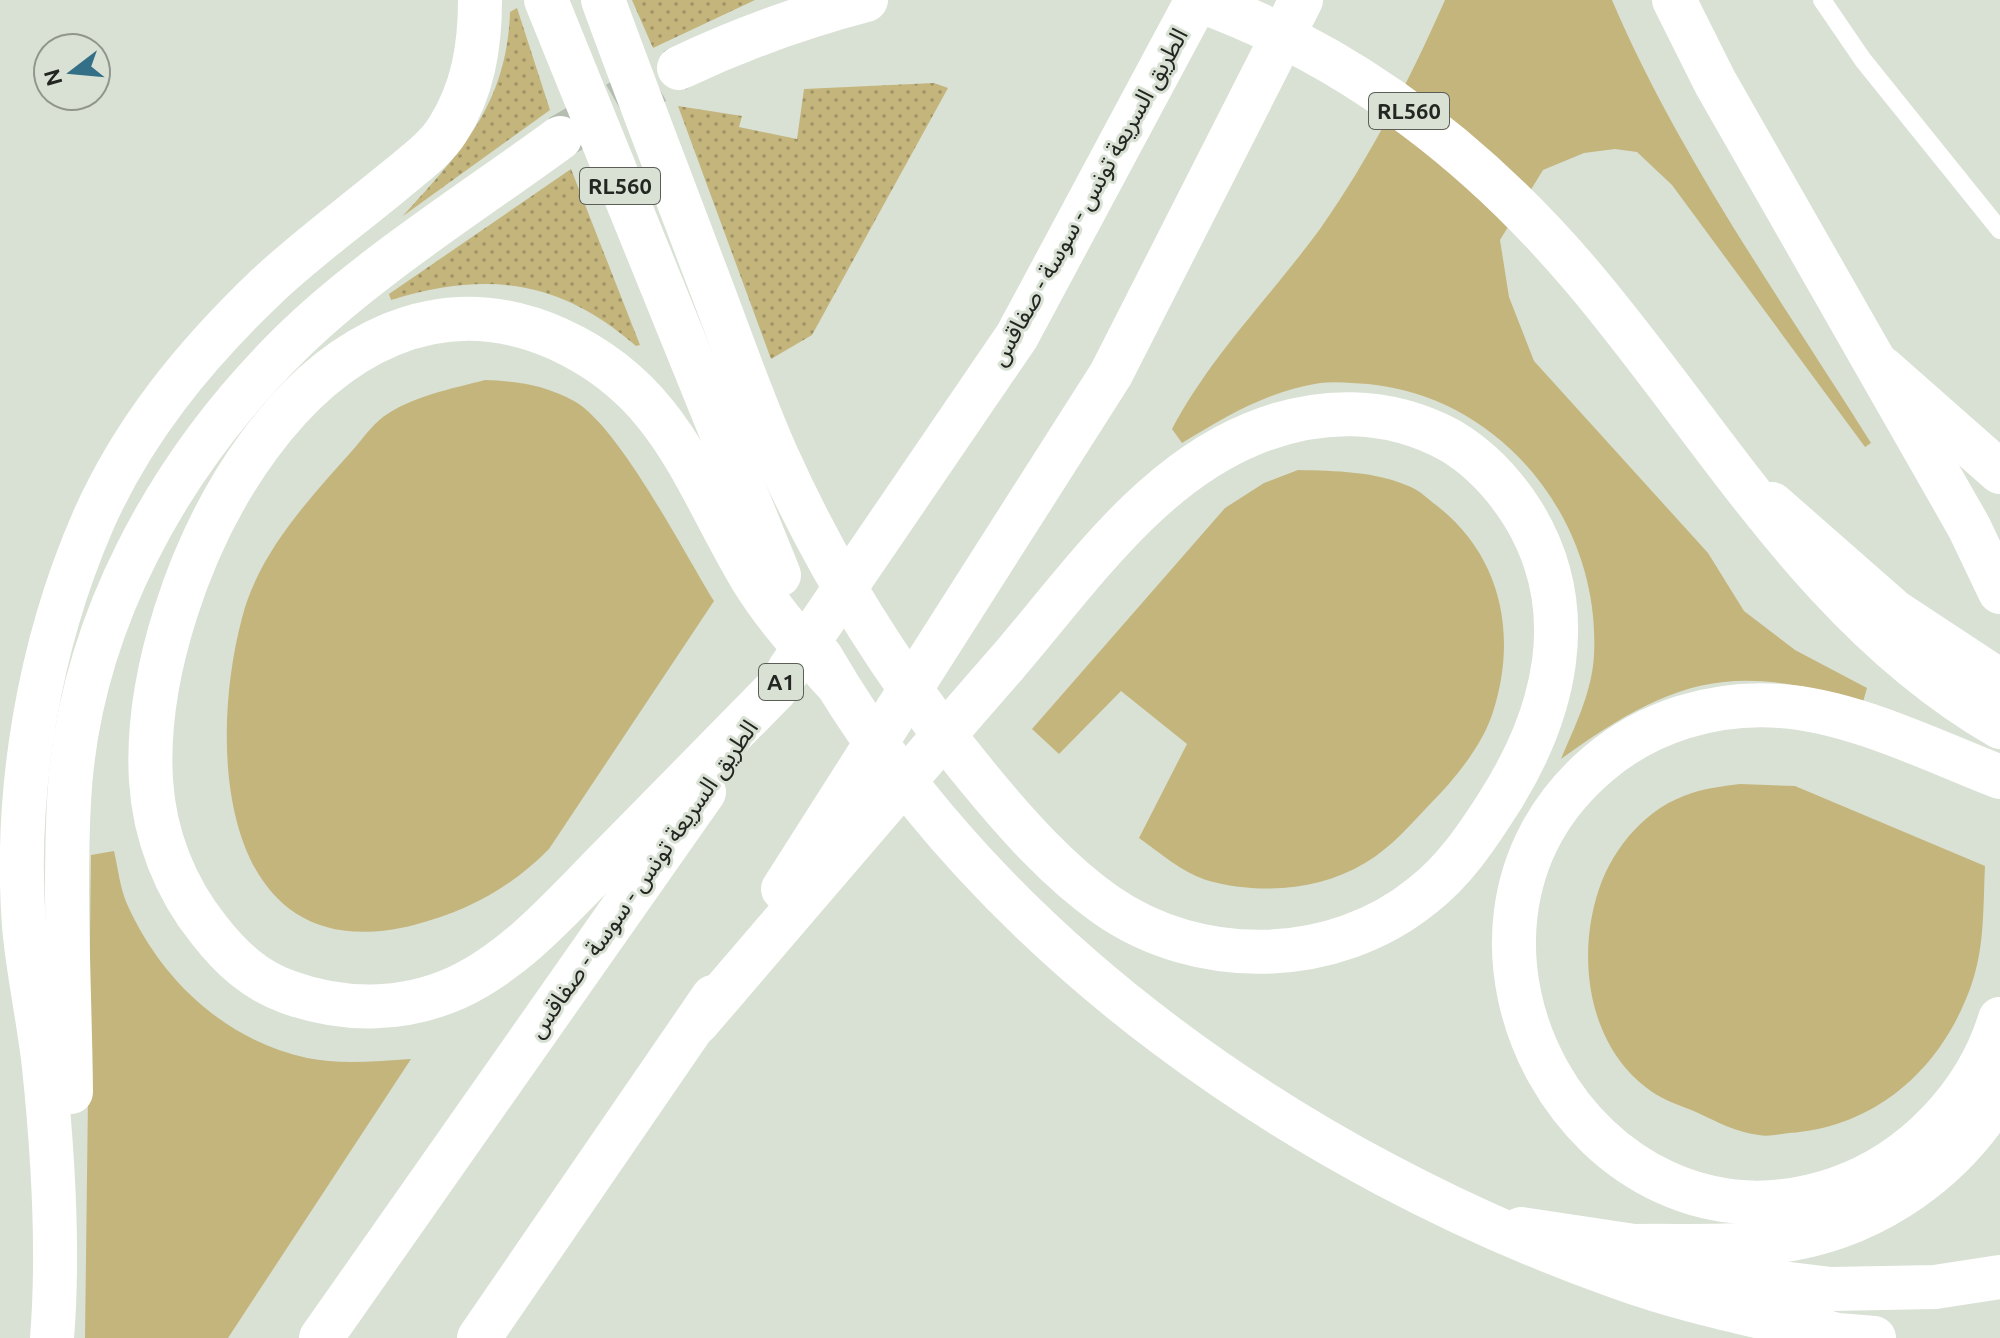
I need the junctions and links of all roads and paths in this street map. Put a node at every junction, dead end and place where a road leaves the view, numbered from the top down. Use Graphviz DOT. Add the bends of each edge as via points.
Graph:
graph roads {
  1 [pos="480,0"];
  2 [pos="546,0"];
  3 [pos="603,0"];
  4 [pos="866,0"];
  5 [pos="1197,0"];
  6 [pos="1301,0"];
  7 [pos="1674,0"];
  8 [pos="1822,0"];
  9 [pos="679,68"];
  10 [pos="560,138"];
  11 [pos="2000,230"];
  12 [pos="1879,366"];
  13 [pos="2000,472"];
  14 [pos="1744,485"];
  15 [pos="2000,592"];
  16 [pos="2000,681"];
  17 [pos="835,682"];
  18 [pos="776,689"];
  19 [pos="2000,727"];
  20 [pos="2000,777"];
  21 [pos="2000,1019"];
  22 [pos="697,1023"];
  23 [pos="2000,1093"];
  24 [pos="52,1207"];
  25 [pos="1483,1224"];
  26 [pos="1634,1246"];
  27 [pos="2000,1277"];
  28 [pos="52,1338"];
  29 [pos="321,1338"];
  30 [pos="479,1338"];
  31 [pos="1874,1338"];
  1 -- 24 [label="main road" via="470,85 447,133 269,284 196,359 142,428 93,520 67,593 45,674 21,844 24,927 44,1068"];
  2 -- 17 [label="main road, RL560" via="794,611"];
  3 -- 22 [label="main road" via="775,451 859,613 900,678 947,741 1047,854 1129,920 1170,938 1220,950 1269,952 1331,943 1367,930 1425,894 1466,850 1521,766 1547,701 1559,631 1546,563 1533,531 1495,476 1471,454 1441,436 1355,412 1308,417 1254,433 1164,487 1118,535"];
  4 -- 9 [label="main road" via="799,17"];
  5 -- 14 [label="main road, RL560" via="1317,52 1389,96 1456,147 1582,276"];
  5 -- 18 [label="main road, الطريق السريعة تونس - سوسة - صفاقس / A1" via="1017,336"];
  6 -- 22 [label="main road" via="1111,374"];
  7 -- 12 [label="main road" via="1715,82"];
  8 -- 11 [label="lane" via="1863,60"];
  10 -- 24 [label="main road" via="292,342 232,406 141,542 104,624 82,707 69,799 71,1109"];
  12 -- 13 [label="main road"];
  12 -- 15 [label="main road"];
  14 -- 16 [label="main road" via="1799,524 1895,612"];
  14 -- 19 [label="main road" via="1798,554 1858,617 1924,674"];
  17 -- 18 [label="main road" via="784,627 676,439 619,375 555,338 526,328 464,321 433,324 366,346 300,397 247,462 199,547 166,650 151,742 156,816 166,853 200,919 250,973 308,999 339,1005 386,1006 430,998 483,973 546,923"];
  17 -- 25 [label="main road, RL560" via="889,761 1008,897 1108,990 1190,1054 1301,1129 1404,1188"];
  18 -- 29 [label="main road, الطريق السريعة تونس - سوسة - صفاقس / A1"];
  20 -- 21 [label="main road" via="1818,711 1747,705 1677,719 1611,753 1556,807 1535,840 1523,874 1513,946 1528,1030 1574,1113 1627,1161 1658,1179 1721,1199 1754,1203 1818,1195 1876,1170 1925,1135 1955,1104 1982,1064"];
  22 -- 30 [label="main road"];
  23 -- 26 [label="main road" via="1974,1130 1925,1180 1861,1218 1791,1239"];
  24 -- 28 [label="main road"];
  25 -- 26 [label="main road"];
  25 -- 31 [label="main road" via="1620,1278 1838,1335"];
  26 -- 27 [label="main road" via="1773,1282 1831,1289 1935,1287"];
}
